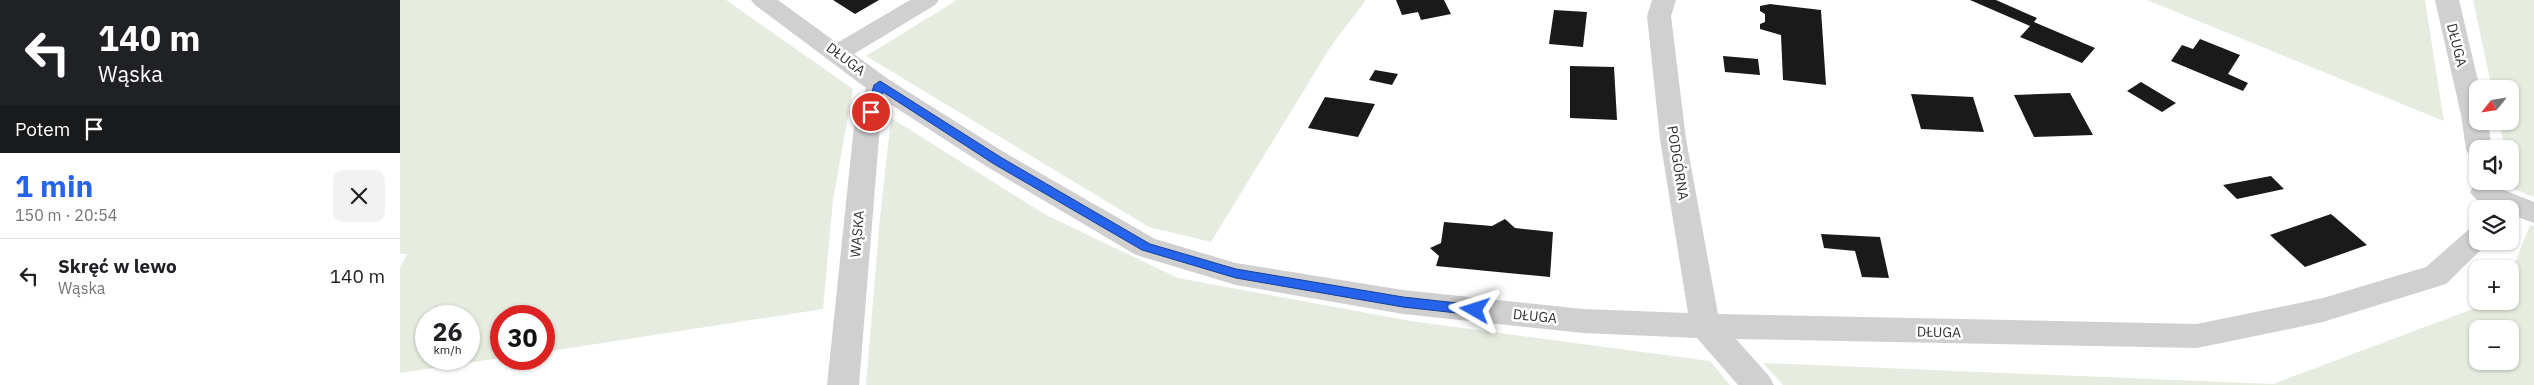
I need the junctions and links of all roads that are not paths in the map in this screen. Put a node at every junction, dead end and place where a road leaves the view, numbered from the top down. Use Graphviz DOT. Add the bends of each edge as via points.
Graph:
graph roads {
  1 [pos="763,0"];
  2 [pos="928,0"];
  3 [pos="1664,0"];
  4 [pos="2447,0"];
  5 [pos="838,53"];
  6 [pos="880,85"];
  7 [pos="2477,140"];
  8 [pos="2483,194"];
  9 [pos="2534,213"];
  10 [pos="2469,246"];
  11 [pos="1705,326"];
  12 [pos="844,385"];
  13 [pos="1758,385"];
  1 -- 5 [label="street, DŁUGA"];
  2 -- 5 [label="street"];
  3 -- 11 [label="street, PODGÓRNA" via="1659,16 1674,139"];
  4 -- 7 [label="street, DŁUGA"];
  5 -- 6 [label="street, DŁUGA"];
  6 -- 11 [label="street, DŁUGA" via="998,161 1146,247 1236,274 1403,302 1583,321"];
  6 -- 12 [label="street, WĄSKA" via="867,126"];
  8 -- 9 [label="street"];
  10 -- 11 [label="street, DŁUGA" via="2436,276 2323,310 2197,336"];
  11 -- 13 [label="street"];
}
